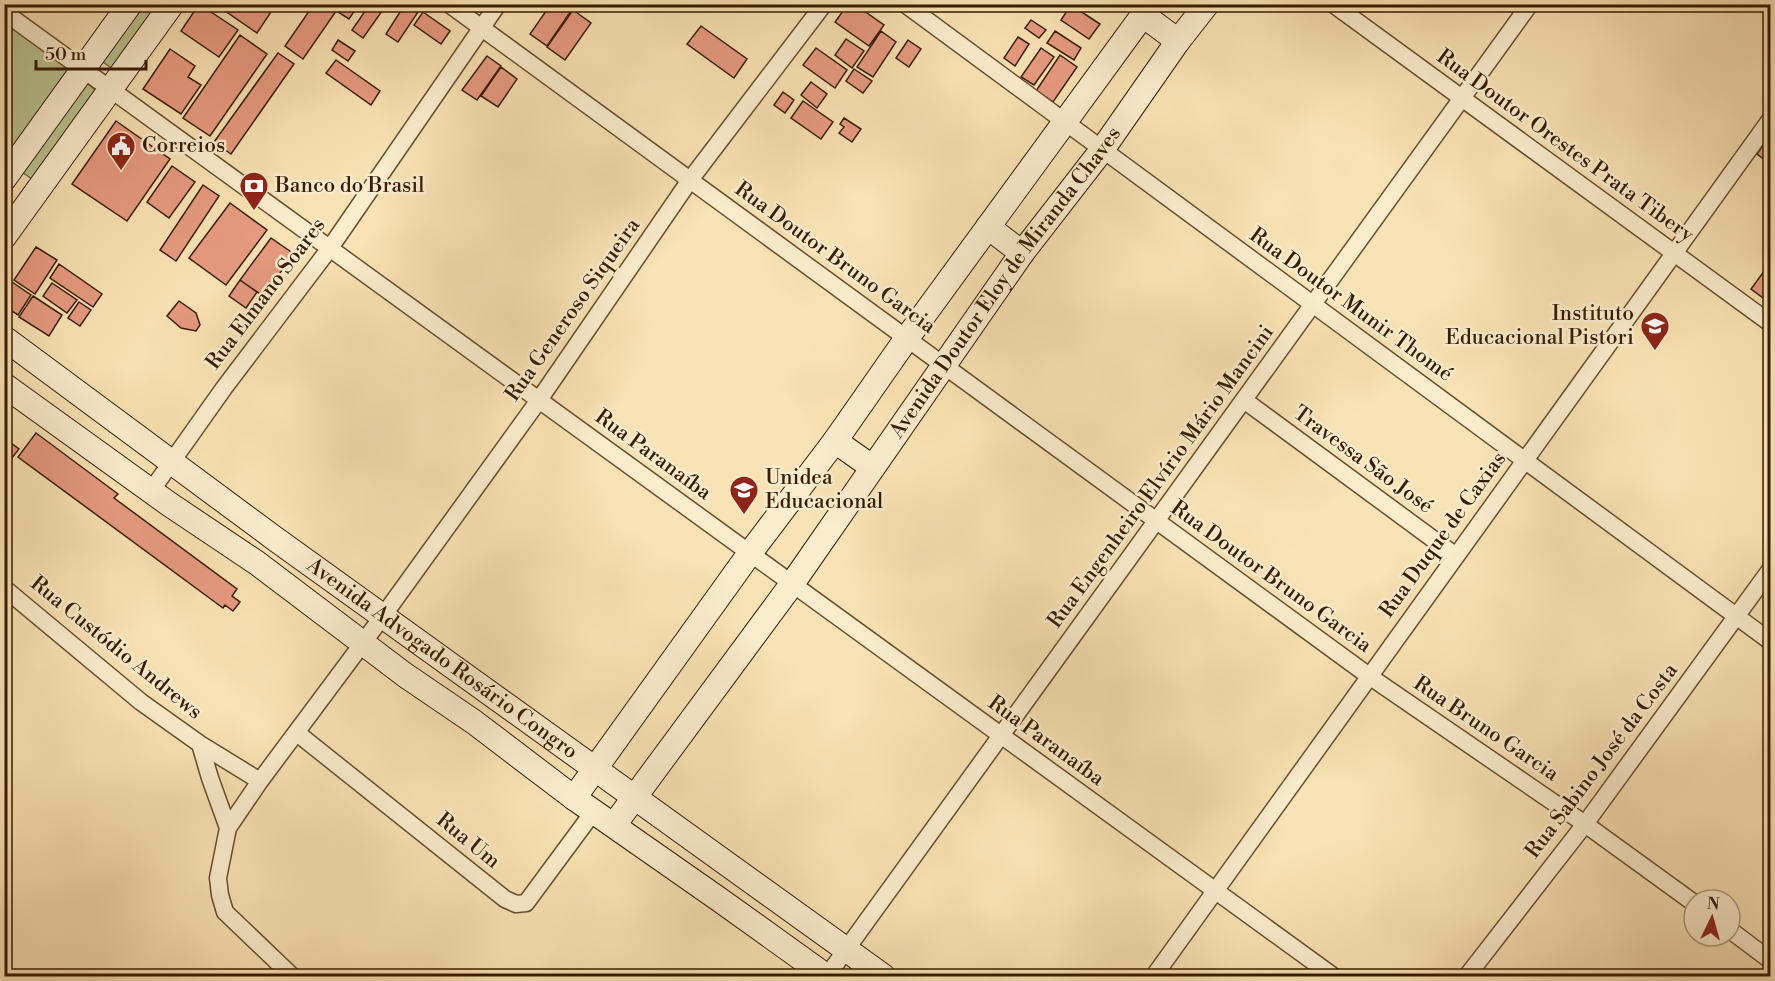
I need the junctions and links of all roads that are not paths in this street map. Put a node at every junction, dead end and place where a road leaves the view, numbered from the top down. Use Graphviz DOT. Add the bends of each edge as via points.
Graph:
graph roads {
  1 [pos="130,4"];
  2 [pos="172,4"];
  3 [pos="450,4"];
  4 [pos="498,4"];
  5 [pos="824,4"];
  6 [pos="905,4"];
  7 [pos="1207,4"];
  8 [pos="1333,4"];
  9 [pos="1530,4"];
  10 [pos="1147,10"];
  11 [pos="4,12"];
  12 [pos="481,27"];
  13 [pos="1178,41"];
  14 [pos="83,70"];
  15 [pos="111,89"];
  16 [pos="1462,99"];
  17 [pos="1770,120"];
  18 [pos="1065,122"];
  19 [pos="1102,150"];
  20 [pos="7,176"];
  21 [pos="690,180"];
  22 [pos="36,193"];
  23 [pos="988,227"];
  24 [pos="4,237"];
  25 [pos="330,248"];
  26 [pos="1022,253"];
  27 [pos="1675,253"];
  28 [pos="1313,305"];
  29 [pos="1770,323"];
  30 [pos="4,338"];
  31 [pos="907,338"];
  32 [pos="943,365"];
  33 [pos="4,385"];
  34 [pos="69,387"];
  35 [pos="539,400"];
  36 [pos="1244,400"];
  37 [pos="47,417"];
  38 [pos="835,441"];
  39 [pos="1525,460"];
  40 [pos="172,463"];
  41 [pos="872,467"];
  42 [pos="151,491"];
  43 [pos="1157,521"];
  44 [pos="274,538"];
  45 [pos="750,553"];
  46 [pos="1456,556"];
  47 [pos="257,563"];
  48 [pos="1770,570"];
  49 [pos="792,584"];
  50 [pos="4,588"];
  51 [pos="383,616"];
  52 [pos="1737,616"];
  53 [pos="1770,641"];
  54 [pos="362,643"];
  55 [pos="1369,676"];
  56 [pos="495,697"];
  57 [pos="474,722"];
  58 [pos="297,733"];
  59 [pos="1001,736"];
  60 [pos="200,744"];
  61 [pos="595,769"];
  62 [pos="260,781"];
  63 [pos="634,797"];
  64 [pos="574,798"];
  65 [pos="594,811"];
  66 [pos="1585,824"];
  67 [pos="614,825"];
  68 [pos="228,828"];
  69 [pos="740,874"];
  70 [pos="1216,891"];
  71 [pos="1682,894"];
  72 [pos="720,900"];
  73 [pos="1742,939"];
  74 [pos="846,951"];
  75 [pos="1770,960"];
  76 [pos="292,976"];
  77 [pos="826,976"];
  78 [pos="883,976"];
  79 [pos="1154,976"];
  80 [pos="1333,976"];
  81 [pos="1467,976"];
  1 -- 14 [label="main road"];
  2 -- 15 [label="main road"];
  3 -- 12 [label="street, Rua Doutor Bruno Garcia"];
  4 -- 12 [label="street, Rua Elmano Soares"];
  5 -- 21 [label="street, Rua Generoso Siqueira"];
  6 -- 18 [label="street, Rua Doutor Munir Thomé"];
  7 -- 13 [label="main road, Avenida Doutor Eloy de Miranda Chaves"];
  8 -- 16 [label="street, Rua Doutor Orestes Prata Tibery"];
  9 -- 16 [label="street, Rua Engenheiro Elvírio Mário Mancini"];
  10 -- 13 [label="main road"];
  10 -- 18 [label="main road"];
  11 -- 14 [label="street, Rua Paranaíba"];
  12 -- 21 [label="street, Rua Doutor Bruno Garcia"];
  12 -- 25 [label="street, Rua Elmano Soares"];
  13 -- 19 [label="main road, Avenida Doutor Eloy de Miranda Chaves"];
  14 -- 15 [label="street, Rua Paranaíba"];
  14 -- 20 [label="main road"];
  15 -- 22 [label="main road"];
  15 -- 25 [label="street, Rua Paranaíba"];
  16 -- 27 [label="street, Rua Doutor Orestes Prata Tibery"];
  16 -- 28 [label="street, Rua Engenheiro Elvírio Mário Mancini"];
  17 -- 27 [label="street, Rua Duque de Caxias"];
  18 -- 19 [label="street, Rua Doutor Munir Thomé"];
  18 -- 23 [label="main road"];
  19 -- 26 [label="main road, Avenida Doutor Eloy de Miranda Chaves"];
  19 -- 28 [label="street, Rua Doutor Munir Thomé"];
  20 -- 22 [label="main road"];
  21 -- 31 [label="street, Rua Doutor Bruno Garcia"];
  21 -- 35 [label="street, Rua Generoso Siqueira"];
  22 -- 24 [label="main road"];
  23 -- 26 [label="main road"];
  23 -- 31 [label="main road"];
  25 -- 35 [label="street, Rua Paranaíba"];
  25 -- 40 [label="street, Rua Elmano Soares"];
  26 -- 32 [label="main road, Avenida Doutor Eloy de Miranda Chaves"];
  27 -- 29 [label="street, Rua Doutor Orestes Prata Tibery"];
  27 -- 39 [label="street, Rua Duque de Caxias"];
  28 -- 36 [label="street, Rua Engenheiro Elvírio Mário Mancini"];
  28 -- 39 [label="street, Rua Doutor Munir Thomé"];
  30 -- 34 [label="main road, Avenida Advogado Rosário Congro"];
  31 -- 32 [label="street, Rua Doutor Bruno Garcia"];
  31 -- 38 [label="main road"];
  32 -- 41 [label="main road, Avenida Doutor Eloy de Miranda Chaves"];
  32 -- 43 [label="street, Rua Doutor Bruno Garcia"];
  33 -- 37 [label="main road, Avenida Advogado Rosário Congro"];
  34 -- 37 [label="main road"];
  34 -- 40 [label="main road, Avenida Advogado Rosário Congro"];
  35 -- 45 [label="street, Rua Paranaíba"];
  35 -- 51 [label="street, Rua Generoso Siqueira"];
  36 -- 43 [label="street, Rua Engenheiro Elvírio Mário Mancini"];
  36 -- 46 [label="street, Travessa São José"];
  37 -- 42 [label="main road, Avenida Advogado Rosário Congro"];
  38 -- 41 [label="main road"];
  38 -- 45 [label="main road"];
  39 -- 46 [label="street, Rua Duque de Caxias"];
  39 -- 52 [label="street, Rua Doutor Munir Thomé"];
  40 -- 42 [label="street, Rua Elmano Soares"];
  40 -- 44 [label="main road, Avenida Advogado Rosário Congro"];
  41 -- 49 [label="main road, Avenida Doutor Eloy de Miranda Chaves"];
  42 -- 47 [label="main road, Avenida Advogado Rosário Congro"];
  43 -- 55 [label="street, Rua Doutor Bruno Garcia"];
  43 -- 59 [label="street, Rua Engenheiro Elvírio Mário Mancini"];
  44 -- 47 [label="main road"];
  44 -- 51 [label="main road, Avenida Advogado Rosário Congro"];
  45 -- 49 [label="street, Rua Paranaíba"];
  45 -- 61 [label="main road"];
  46 -- 55 [label="street, Rua Duque de Caxias"];
  47 -- 54 [label="main road, Avenida Advogado Rosário Congro"];
  48 -- 52 [label="street, Rua Sabino José da Costa"];
  49 -- 59 [label="street, Rua Paranaíba"];
  49 -- 63 [label="main road, Avenida Doutor Eloy de Miranda Chaves"];
  50 -- 60 [label="street, Rua Custódio Andrews" via="141,702"];
  51 -- 54 [label="street, Rua Generoso Siqueira"];
  51 -- 56 [label="main road, Avenida Advogado Rosário Congro"];
  52 -- 53 [label="street, Rua Doutor Munir Thomé"];
  52 -- 66 [label="street, Rua Sabino José da Costa"];
  54 -- 57 [label="main road, Avenida Advogado Rosário Congro"];
  54 -- 58 [label="street, Rua Generoso Siqueira"];
  55 -- 66 [label="street, Rua Bruno Garcia"];
  55 -- 70 [label="street, Rua Duque de Caxias"];
  56 -- 57 [label="main road"];
  56 -- 61 [label="main road, Avenida Advogado Rosário Congro"];
  57 -- 64 [label="main road, Avenida Advogado Rosário Congro"];
  58 -- 62 [label="street, Rua Generoso Siqueira"];
  58 -- 65 [label="street, Rua Um" via="516,904 526,903"];
  59 -- 70 [label="street, Rua Paranaíba"];
  59 -- 74 [label="street, Rua Engenheiro Elvírio Mário Mancini"];
  60 -- 62 [label="street, Rua Custódio Andrews"];
  60 -- 68 [label="street, Rua Custódio Andrews"];
  61 -- 63 [label="main road, Avenida Advogado Rosário Congro"];
  61 -- 64 [label="main road"];
  62 -- 68 [label="street, Rua Generoso Siqueira"];
  63 -- 67 [label="main road, Avenida Doutor Eloy de Miranda Chaves"];
  63 -- 69 [label="main road, Avenida Advogado Rosário Congro"];
  64 -- 65 [label="main road, Avenida Advogado Rosário Congro"];
  65 -- 67 [label="main road, Avenida Advogado Rosário Congro"];
  66 -- 71 [label="street, Rua Bruno Garcia"];
  66 -- 81 [label="street, Rua Sabino José da Costa"];
  67 -- 72 [label="main road, Avenida Advogado Rosário Congro"];
  68 -- 76 [label="street" via="218,878 225,912"];
  69 -- 72 [label="main road"];
  69 -- 74 [label="main road, Avenida Advogado Rosário Congro"];
  70 -- 79 [label="street, Rua Duque de Caxias"];
  70 -- 80 [label="street, Rua Paranaíba"];
  72 -- 77 [label="main road, Avenida Advogado Rosário Congro"];
  73 -- 75 [label="street"];
  74 -- 77 [label="street, Rua Engenheiro Elvírio Mário Mancini"];
  74 -- 78 [label="main road, Avenida Advogado Rosário Congro"];
}
